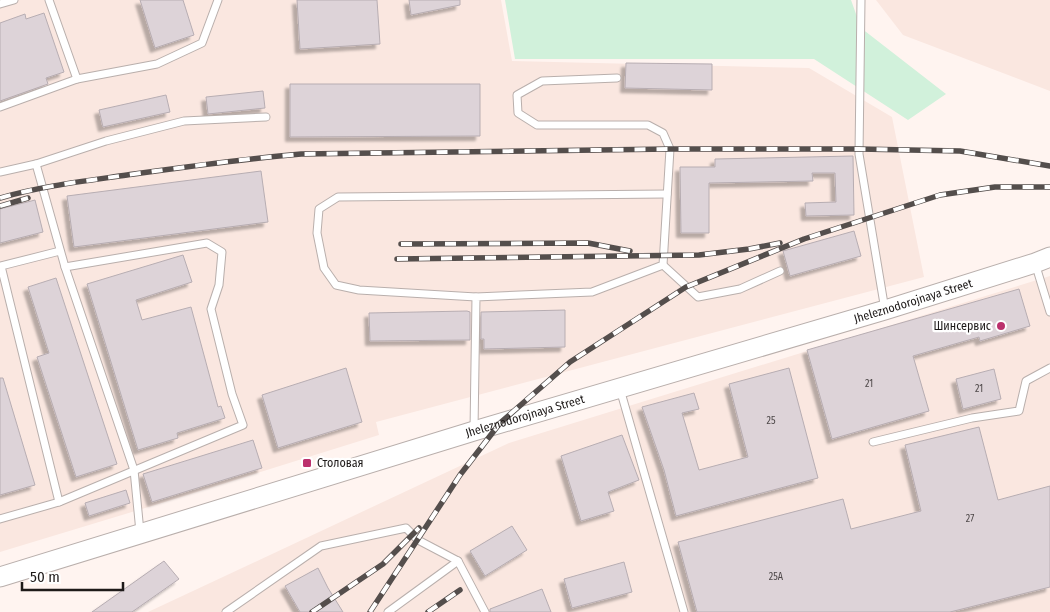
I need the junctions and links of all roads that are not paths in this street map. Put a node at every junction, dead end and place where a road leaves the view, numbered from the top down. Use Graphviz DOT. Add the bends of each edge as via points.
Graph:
graph roads {
  1 [pos="14,0"];
  2 [pos="49,0"];
  3 [pos="218,0"];
  4 [pos="861,0"];
  5 [pos="0,4"];
  6 [pos="617,78"];
  7 [pos="77,79"];
  8 [pos="0,107"];
  9 [pos="266,117"];
  10 [pos="36,164"];
  11 [pos="0,172"];
  12 [pos="666,194"];
  13 [pos="60,251"];
  14 [pos="1043,260"];
  15 [pos="663,265"];
  16 [pos="65,267"];
  17 [pos="780,271"];
  18 [pos="1048,293"];
  19 [pos="476,297"];
  20 [pos="885,310"];
  21 [pos="1050,312"];
  22 [pos="1050,368"];
  23 [pos="620,387"];
  24 [pos="474,430"];
  25 [pos="874,442"];
  26 [pos="134,470"];
  27 [pos="59,502"];
  28 [pos="0,519"];
  29 [pos="140,534"];
  30 [pos="458,561"];
  31 [pos="0,577"];
  32 [pos="226,612"];
  33 [pos="388,612"];
  34 [pos="484,612"];
  35 [pos="684,612"];
  1 -- 5 [label="lane"];
  2 -- 7 [label="lane"];
  3 -- 7 [label="lane" via="202,43 157,64"];
  4 -- 20 [label="lane" via="859,154"];
  6 -- 12 [label="lane" via="542,81 517,95 518,113 537,125 648,125 663,133 670,149"];
  7 -- 8 [label="lane"];
  9 -- 10 [label="lane" via="184,121 106,141"];
  10 -- 11 [label="lane"];
  10 -- 13 [label="lane"];
  12 -- 15 [label="lane"];
  12 -- 19 [label="lane" via="338,197 319,209 317,233 324,268 336,285 359,290"];
  13 -- 16 [label="lane"];
  13 -- 27 [label="lane" via="1,266"];
  14 -- 18 [label="lane"];
  14 -- 20 [label="street, Jheleznodorojnaya Street"];
  15 -- 17 [label="lane" via="698,297 740,289"];
  15 -- 19 [label="lane" via="592,292"];
  16 -- 26 [label="lane"];
  16 -- 26 [label="lane" via="206,243 222,252 219,285 211,309 243,425"];
  18 -- 21 [label="lane"];
  19 -- 24 [label="lane"];
  20 -- 23 [label="street, Jheleznodorojnaya Street"];
  22 -- 25 [label="lane" via="1026,381 1019,411 972,418"];
  23 -- 24 [label="street, Jheleznodorojnaya Street"];
  23 -- 35 [label="lane"];
  24 -- 29 [label="street, Jheleznodorojnaya Street"];
  26 -- 27 [label="lane"];
  26 -- 29 [label="lane"];
  27 -- 28 [label="lane"];
  29 -- 31 [label="street, Jheleznodorojnaya Street"];
  30 -- 32 [label="lane" via="418,540 406,528 321,546"];
  30 -- 33 [label="lane"];
  30 -- 34 [label="lane"];
}
